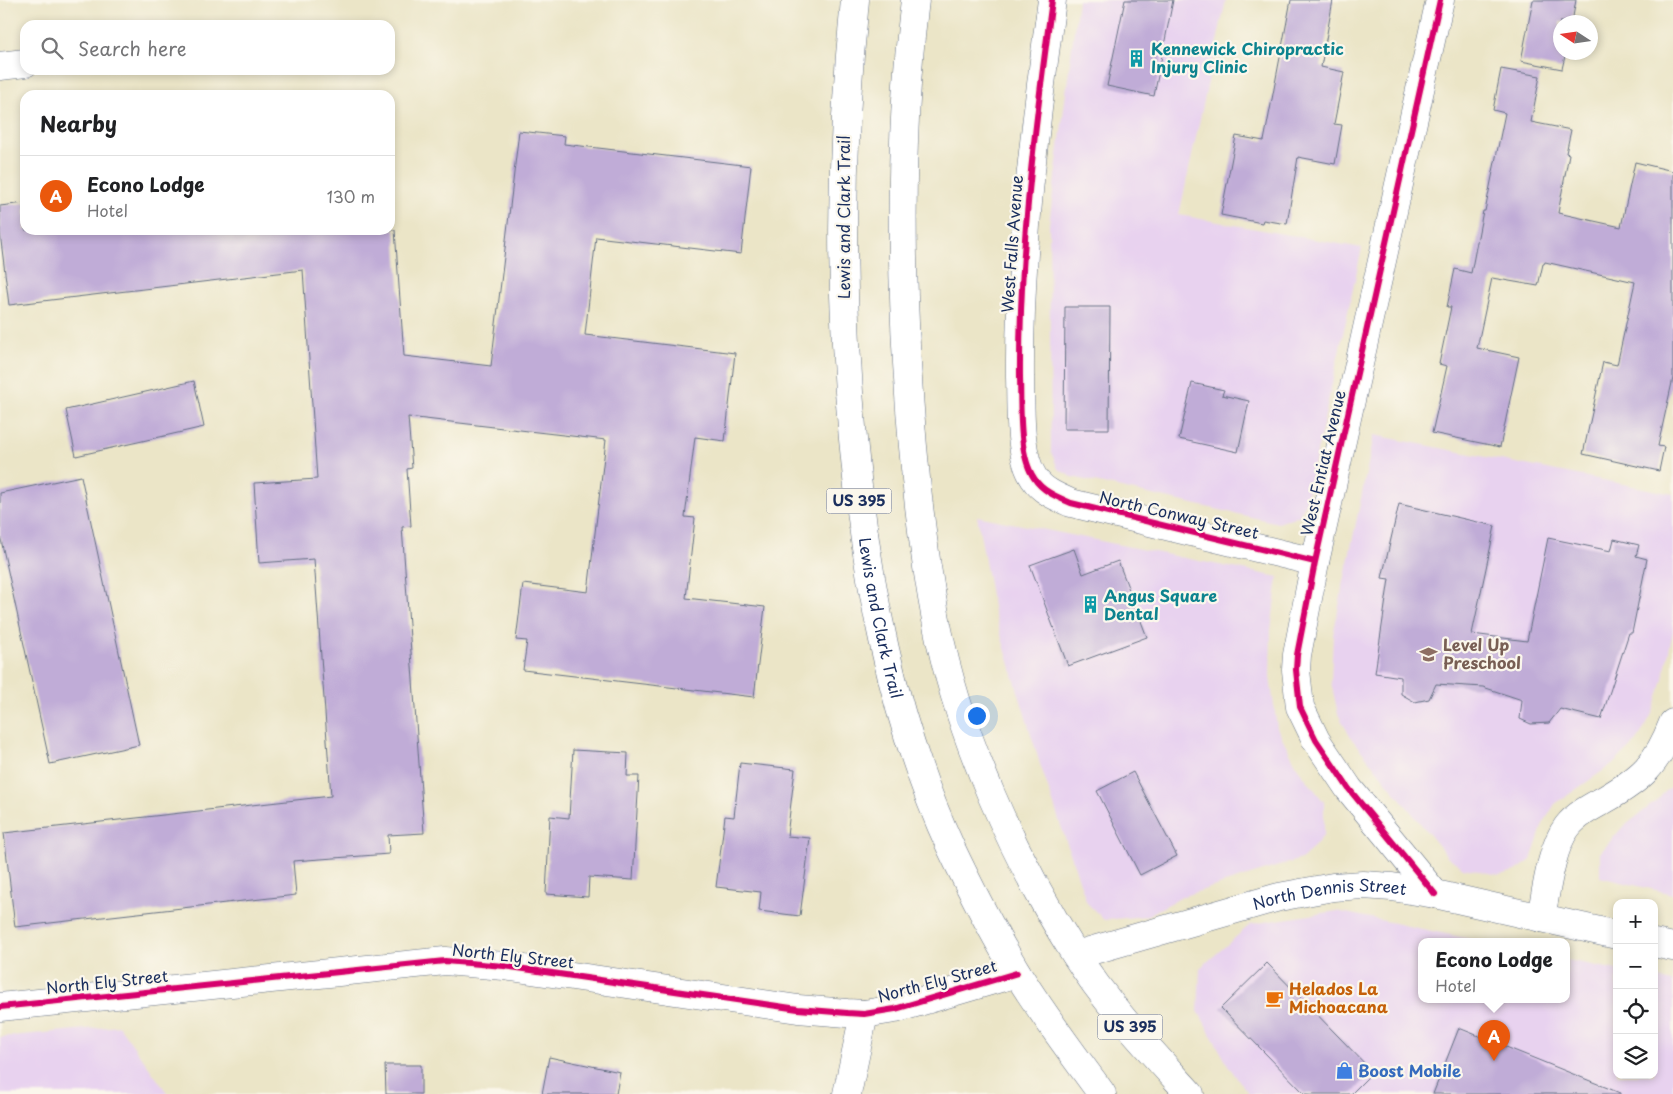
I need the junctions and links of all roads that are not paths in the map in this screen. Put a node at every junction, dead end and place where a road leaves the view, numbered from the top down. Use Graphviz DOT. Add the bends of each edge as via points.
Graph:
graph roads {
  1 [pos="855,0"];
  2 [pos="915,0"];
  3 [pos="1052,0"];
  4 [pos="1440,0"];
  5 [pos="20,64"];
  6 [pos="0,66"];
  7 [pos="1041,486"];
  8 [pos="1315,562"];
  9 [pos="1673,723"];
  10 [pos="1435,894"];
  11 [pos="1540,918"];
  12 [pos="1613,934"];
  13 [pos="1658,944"];
  14 [pos="1673,947"];
  15 [pos="1076,955"];
  16 [pos="1018,973"];
  17 [pos="0,1008"];
  18 [pos="864,1014"];
  19 [pos="846,1094"];
  20 [pos="1102,1094"];
  21 [pos="1190,1094"];
  1 -- 16 [label="main road, Lewis and Clark Trail / US 395" via="844,140 844,320 855,464 875,606 906,730 926,785 951,846 993,931"];
  2 -- 15 [label="main road, US 395" via="904,131 904,307 916,495 937,628 966,729 1004,824"];
  3 -- 7 [label="main road, West Falls Avenue" via="1029,185 1020,345 1022,436 1030,470"];
  4 -- 8 [label="main road, West Entiat Avenue"];
  5 -- 6 [label="main road"];
  7 -- 8 [label="main road, North Conway Street" via="1059,498 1081,506"];
  8 -- 10 [label="main road, West Entiat Avenue" via="1297,655 1300,707 1313,735 1349,789"];
  9 -- 11 [label="main road" via="1662,751 1644,773 1567,826 1555,852"];
  10 -- 11 [label="main road, North Dennis Street"];
  10 -- 15 [label="main road, North Dennis Street" via="1363,885 1308,891 1234,908"];
  11 -- 12 [label="main road, North Dennis Street"];
  13 -- 14 [label="main road"];
  15 -- 21 [label="main road, US 395" via="1126,1021"];
  16 -- 18 [label="main road, North Ely Street" via="895,1009"];
  16 -- 20 [label="main road, US 395"];
  17 -- 18 [label="main road, North Ely Street" via="445,961 512,967 798,1009"];
  18 -- 19 [label="main road"];
}
